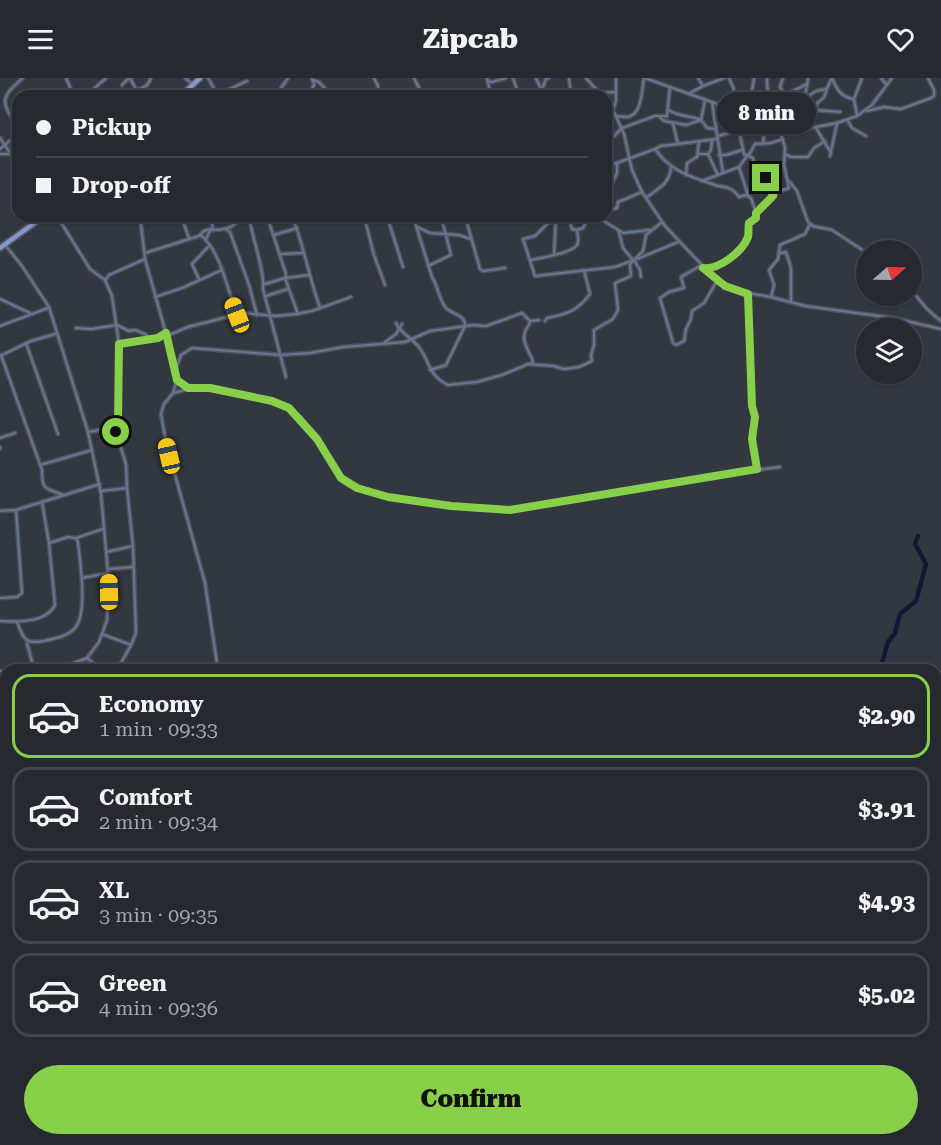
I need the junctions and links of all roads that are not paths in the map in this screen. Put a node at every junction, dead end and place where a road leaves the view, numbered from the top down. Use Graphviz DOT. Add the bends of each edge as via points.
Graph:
graph roads {
  1 [pos="24,78"];
  2 [pos="96,78"];
  3 [pos="106,78"];
  4 [pos="130,78"];
  5 [pos="151,78"];
  6 [pos="185,78"];
  7 [pos="200,78"];
  8 [pos="288,78"];
  9 [pos="506,78"];
  10 [pos="536,78"];
  11 [pos="550,78"];
  12 [pos="586,78"];
  13 [pos="616,78"];
  14 [pos="644,78"];
  15 [pos="698,78"];
  16 [pos="724,78"];
  17 [pos="729,78"];
  18 [pos="754,78"];
  19 [pos="767,78"];
  20 [pos="783,78"];
  21 [pos="808,78"];
  22 [pos="832,78"];
  23 [pos="862,78"];
  24 [pos="881,78"];
  25 [pos="892,78"];
  26 [pos="928,78"];
  27 [pos="312,79"];
  28 [pos="487,80"];
  29 [pos="247,81"];
  30 [pos="100,83"];
  31 [pos="807,84"];
  32 [pos="122,85"];
  33 [pos="192,85"];
  34 [pos="887,85"];
  35 [pos="703,86"];
  36 [pos="670,87"];
  37 [pos="280,88"];
  38 [pos="595,88"];
  39 [pos="542,89"];
  40 [pos="826,89"];
  41 [pos="92,90"];
  42 [pos="137,90"];
  43 [pos="187,90"];
  44 [pos="228,90"];
  45 [pos="326,90"];
  46 [pos="589,90"];
  47 [pos="612,92"];
  48 [pos="615,92"];
  49 [pos="689,94"];
  50 [pos="784,96"];
  51 [pos="768,98"];
  52 [pos="804,99"];
  53 [pos="854,99"];
  54 [pos="705,100"];
  55 [pos="711,101"];
  56 [pos="751,106"];
  57 [pos="613,110"];
  58 [pos="669,110"];
  59 [pos="815,110"];
  60 [pos="738,111"];
  61 [pos="867,111"];
  62 [pos="840,112"];
  63 [pos="788,114"];
  64 [pos="748,115"];
  65 [pos="616,116"];
  66 [pos="857,116"];
  67 [pos="660,117"];
  68 [pos="12,119"];
  69 [pos="759,119"];
  70 [pos="701,120"];
  71 [pos="848,120"];
  72 [pos="673,122"];
  73 [pos="837,123"];
  74 [pos="778,125"];
  75 [pos="622,128"];
  76 [pos="811,128"];
  77 [pos="816,128"];
  78 [pos="716,129"];
  79 [pos="740,130"];
  80 [pos="612,136"];
  81 [pos="866,136"];
  82 [pos="717,137"];
  83 [pos="0,138"];
  84 [pos="12,139"];
  85 [pos="783,139"];
  86 [pos="712,140"];
  87 [pos="825,141"];
  88 [pos="699,142"];
  89 [pos="678,144"];
  90 [pos="763,144"];
  91 [pos="5,145"];
  92 [pos="0,149"];
  93 [pos="655,149"];
  94 [pos="742,150"];
  95 [pos="0,154"];
  96 [pos="11,154"];
  97 [pos="698,154"];
  98 [pos="708,154"];
  99 [pos="786,154"];
  100 [pos="719,155"];
  101 [pos="748,156"];
  102 [pos="630,158"];
  103 [pos="617,163"];
  104 [pos="612,165"];
  105 [pos="671,166"];
  106 [pos="739,167"];
  107 [pos="723,173"];
  108 [pos="686,175"];
  109 [pos="718,175"];
  110 [pos="788,179"];
  111 [pos="702,181"];
  112 [pos="612,183"];
  113 [pos="789,188"];
  114 [pos="795,188"];
  115 [pos="642,192"];
  116 [pos="773,196"];
  117 [pos="646,198"];
  118 [pos="749,198"];
  119 [pos="612,209"];
  120 [pos="756,213"];
  121 [pos="36,222"];
  122 [pos="61,222"];
  123 [pos="141,222"];
  124 [pos="183,222"];
  125 [pos="211,222"];
  126 [pos="235,222"];
  127 [pos="250,222"];
  128 [pos="269,222"];
  129 [pos="294,222"];
  130 [pos="366,222"];
  131 [pos="389,222"];
  132 [pos="415,222"];
  133 [pos="442,222"];
  134 [pos="467,222"];
  135 [pos="550,222"];
  136 [pos="556,222"];
  137 [pos="571,222"];
  138 [pos="586,222"];
  139 [pos="607,222"];
  140 [pos="662,222"];
  141 [pos="810,224"];
  142 [pos="417,226"];
  143 [pos="297,228"];
  144 [pos="225,229"];
  145 [pos="212,230"];
  146 [pos="577,230"];
  147 [pos="650,230"];
  148 [pos="619,232"];
  149 [pos="445,233"];
  150 [pos="200,235"];
  151 [pos="274,236"];
  152 [pos="190,239"];
  153 [pos="206,239"];
  154 [pos="472,240"];
  155 [pos="678,242"];
  156 [pos="210,245"];
  157 [pos="3,246"];
  158 [pos="856,246"];
  159 [pos="145,253"];
  160 [pos="303,253"];
  161 [pos="780,253"];
  162 [pos="280,254"];
  163 [pos="554,254"];
  164 [pos="146,259"];
  165 [pos="633,260"];
  166 [pos="530,261"];
  167 [pos="428,266"];
  168 [pos="403,267"];
  169 [pos="702,267"];
  170 [pos="505,268"];
  171 [pos="222,270"];
  172 [pos="584,270"];
  173 [pos="309,275"];
  174 [pos="641,277"];
  175 [pos="285,278"];
  176 [pos="103,279"];
  177 [pos="199,280"];
  178 [pos="717,281"];
  179 [pos="264,284"];
  180 [pos="385,285"];
  181 [pos="288,289"];
  182 [pos="748,294"];
  183 [pos="266,296"];
  184 [pos="155,297"];
  185 [pos="351,297"];
  186 [pos="771,297"];
  187 [pos="0,299"];
  188 [pos="790,302"];
  189 [pos="922,303"];
  190 [pos="49,307"];
  191 [pos="320,308"];
  192 [pos="30,313"];
  193 [pos="297,314"];
  194 [pos="237,315"];
  195 [pos="257,315"];
  196 [pos="271,315"];
  197 [pos="539,320"];
  198 [pos="530,321"];
  199 [pos="545,321"];
  200 [pos="941,321"];
  201 [pos="396,322"];
  202 [pos="402,324"];
  203 [pos="117,325"];
  204 [pos="0,326"];
  205 [pos="465,326"];
  206 [pos="76,328"];
  207 [pos="941,329"];
  208 [pos="400,330"];
  209 [pos="56,334"];
  210 [pos="167,334"];
  211 [pos="150,339"];
  212 [pos="410,340"];
  213 [pos="26,343"];
  214 [pos="119,344"];
  215 [pos="383,344"];
  216 [pos="173,354"];
  217 [pos="1,355"];
  218 [pos="181,355"];
  219 [pos="281,355"];
  220 [pos="528,364"];
  221 [pos="176,369"];
  222 [pos="430,370"];
  223 [pos="286,377"];
  224 [pos="177,380"];
  225 [pos="188,388"];
  226 [pos="173,393"];
  227 [pos="118,427"];
  228 [pos="88,432"];
  229 [pos="15,433"];
  230 [pos="58,434"];
  231 [pos="0,438"];
  232 [pos="92,450"];
  233 [pos="40,465"];
  234 [pos="780,467"];
  235 [pos="757,469"];
  236 [pos="100,484"];
  237 [pos="128,488"];
  238 [pos="100,491"];
  239 [pos="64,495"];
  240 [pos="42,501"];
  241 [pos="16,510"];
  242 [pos="0,512"];
  243 [pos="103,529"];
  244 [pos="75,537"];
  245 [pos="49,543"];
  246 [pos="133,546"];
  247 [pos="106,552"];
  248 [pos="134,567"];
  249 [pos="108,571"];
  250 [pos="81,578"];
  251 [pos="0,598"];
  252 [pos="0,621"];
  253 [pos="17,622"];
  254 [pos="102,634"];
  255 [pos="26,640"];
  256 [pos="131,645"];
  257 [pos="87,658"];
  258 [pos="121,663"];
  259 [pos="33,664"];
  260 [pos="74,664"];
  261 [pos="94,664"];
  262 [pos="217,664"];
  1 -- 68 [label="street" via="3,96 3,107"];
  2 -- 30 [label="street"];
  3 -- 30 [label="street"];
  4 -- 32 [label="street"];
  4 -- 42 [label="street"];
  5 -- 42 [label="street" via="145,88"];
  6 -- 33 [label="street"];
  7 -- 33 [label="main road"];
  8 -- 37 [label="street"];
  9 -- 28 [label="street"];
  10 -- 39 [label="street"];
  11 -- 39 [label="street"];
  12 -- 38 [label="street"];
  13 -- 48 [label="street"];
  14 -- 36 [label="street"];
  14 -- 65 [label="street" via="641,101 634,114"];
  15 -- 35 [label="street"];
  16 -- 35 [label="street"];
  17 -- 60 [label="street" via="738,99"];
  18 -- 56 [label="street"];
  19 -- 51 [label="street"];
  20 -- 50 [label="street" via="780,87"];
  21 -- 31 [label="street"];
  22 -- 40 [label="street"];
  22 -- 53 [label="street" via="844,97"];
  23 -- 53 [label="street"];
  24 -- 34 [label="street"];
  25 -- 34 [label="street"];
  26 -- 61 [label="street" via="934,90 931,98 901,109"];
  27 -- 45 [label="street"];
  29 -- 44 [label="street"];
  30 -- 41 [label="street"];
  31 -- 50 [label="street"];
  31 -- 52 [label="street"];
  33 -- 43 [label="main road"];
  34 -- 61 [label="street"];
  35 -- 49 [label="street"];
  36 -- 49 [label="street"];
  36 -- 58 [label="street"];
  38 -- 46 [label="street"];
  40 -- 52 [label="street"];
  40 -- 59 [label="street"];
  47 -- 48 [label="street"];
  48 -- 57 [label="street"];
  49 -- 54 [label="street"];
  50 -- 51 [label="street"];
  50 -- 63 [label="street" via="789,104"];
  51 -- 56 [label="street"];
  52 -- 63 [label="street"];
  53 -- 66 [label="street"];
  54 -- 55 [label="street"];
  54 -- 70 [label="street"];
  55 -- 60 [label="street"];
  55 -- 78 [label="street"];
  56 -- 64 [label="street"];
  57 -- 65 [label="street"];
  58 -- 67 [label="street" via="668,116"];
  58 -- 70 [label="street"];
  59 -- 62 [label="street"];
  59 -- 76 [label="street"];
  60 -- 64 [label="street"];
  60 -- 79 [label="street"];
  61 -- 66 [label="street"];
  63 -- 74 [label="street" via="779,119"];
  64 -- 69 [label="street"];
  65 -- 75 [label="street"];
  66 -- 71 [label="street"];
  67 -- 72 [label="street"];
  67 -- 75 [label="street"];
  69 -- 74 [label="street"];
  69 -- 90 [label="street"];
  70 -- 72 [label="street" via="686,125"];
  70 -- 78 [label="street" via="707,128"];
  71 -- 73 [label="street"];
  71 -- 81 [label="street" via="852,129"];
  72 -- 89 [label="street"];
  73 -- 77 [label="street"];
  73 -- 87 [label="street" via="830,155"];
  74 -- 76 [label="street"];
  74 -- 85 [label="street"];
  75 -- 80 [label="street"];
  75 -- 102 [label="street"];
  76 -- 77 [label="street"];
  77 -- 87 [label="street"];
  78 -- 82 [label="street"];
  79 -- 82 [label="street"];
  79 -- 94 [label="street"];
  82 -- 86 [label="street"];
  82 -- 100 [label="street"];
  83 -- 91 [label="street"];
  84 -- 91 [label="street"];
  85 -- 90 [label="street"];
  85 -- 99 [label="street"];
  86 -- 88 [label="street"];
  86 -- 98 [label="street"];
  87 -- 99 [label="street" via="808,157"];
  88 -- 89 [label="street"];
  88 -- 97 [label="street"];
  89 -- 93 [label="street"];
  90 -- 101 [label="street" via="753,146"];
  91 -- 92 [label="street"];
  91 -- 96 [label="street"];
  93 -- 102 [label="street"];
  93 -- 105 [label="street"];
  94 -- 100 [label="street"];
  94 -- 101 [label="street"];
  95 -- 96 [label="street"];
  97 -- 98 [label="street"];
  97 -- 108 [label="street" via="687,163"];
  98 -- 109 [label="street"];
  99 -- 110 [label="street"];
  100 -- 107 [label="street"];
  101 -- 106 [label="street"];
  101 -- 116 [label="street" via="753,158 756,179 766,178"];
  102 -- 103 [label="street"];
  102 -- 115 [label="street"];
  103 -- 104 [label="street"];
  103 -- 112 [label="street"];
  105 -- 108 [label="street"];
  105 -- 117 [label="street" via="662,187"];
  106 -- 107 [label="street"];
  106 -- 118 [label="street"];
  107 -- 109 [label="street"];
  108 -- 111 [label="street"];
  109 -- 111 [label="street"];
  110 -- 113 [label="street"];
  110 -- 114 [label="street"];
  111 -- 118 [label="street" via="733,189 739,196"];
  113 -- 114 [label="street"];
  113 -- 116 [label="street"];
  114 -- 141 [label="street"];
  115 -- 117 [label="street"];
  115 -- 119 [label="street" via="618,202"];
  116 -- 120 [label="street"];
  117 -- 140 [label="street"];
  118 -- 120 [label="street"];
  120 -- 169 [label="street" via="749,223 747,240 729,261 716,267"];
  121 -- 157 [label="main road"];
  122 -- 176 [label="street" via="90,269"];
  123 -- 159 [label="street"];
  124 -- 152 [label="street"];
  125 -- 145 [label="street"];
  126 -- 144 [label="street"];
  127 -- 179 [label="street"];
  128 -- 151 [label="street"];
  129 -- 143 [label="street"];
  130 -- 180 [label="street"];
  131 -- 168 [label="street"];
  132 -- 142 [label="street"];
  133 -- 149 [label="street"];
  134 -- 154 [label="street"];
  135 -- 166 [label="street" via="535,236 523,239"];
  136 -- 163 [label="street"];
  137 -- 146 [label="street" via="572,229"];
  138 -- 146 [label="street"];
  139 -- 148 [label="street"];
  140 -- 147 [label="street"];
  140 -- 155 [label="street"];
  141 -- 158 [label="street" via="832,230"];
  141 -- 161 [label="street" via="805,234 780,245"];
  142 -- 149 [label="street" via="430,233"];
  142 -- 167 [label="street"];
  143 -- 151 [label="street"];
  143 -- 160 [label="street"];
  144 -- 145 [label="street"];
  144 -- 195 [label="street" via="230,232 243,266"];
  145 -- 150 [label="street"];
  145 -- 153 [label="street"];
  146 -- 163 [label="street" via="576,246"];
  147 -- 148 [label="street"];
  147 -- 165 [label="street" via="643,251"];
  148 -- 165 [label="street" via="623,248"];
  149 -- 154 [label="street"];
  149 -- 167 [label="street" via="450,256"];
  150 -- 152 [label="street"];
  150 -- 153 [label="street"];
  151 -- 162 [label="street"];
  152 -- 159 [label="street"];
  153 -- 156 [label="street"];
  154 -- 170 [label="street" via="481,270"];
  155 -- 165 [label="street"];
  155 -- 169 [label="street"];
  156 -- 171 [label="street"];
  156 -- 177 [label="street" via="192,264"];
  157 -- 190 [label="street" via="22,266"];
  159 -- 164 [label="street"];
  160 -- 162 [label="street"];
  160 -- 173 [label="street"];
  161 -- 186 [label="street" via="770,268 774,285"];
  161 -- 188 [label="street" via="786,252 791,267"];
  162 -- 175 [label="street"];
  163 -- 166 [label="street"];
  164 -- 176 [label="street"];
  164 -- 184 [label="street"];
  165 -- 172 [label="street" via="615,267"];
  165 -- 174 [label="street"];
  165 -- 220 [label="street" via="629,265 631,276 615,283 618,304 613,319 593,333 592,361 564,369"];
  166 -- 172 [label="street" via="535,276"];
  167 -- 205 [label="street" via="444,306 463,318"];
  169 -- 178 [label="street"];
  169 -- 178 [label="street" via="681,276 684,288 660,298 673,343 684,341 692,311 704,303"];
  171 -- 177 [label="street"];
  171 -- 194 [label="street"];
  172 -- 199 [label="street" via="590,294 587,298 568,314"];
  173 -- 175 [label="street"];
  173 -- 191 [label="street"];
  175 -- 179 [label="street"];
  175 -- 181 [label="street"];
  176 -- 203 [label="street" via="112,296"];
  177 -- 184 [label="street"];
  178 -- 182 [label="street"];
  179 -- 183 [label="street"];
  181 -- 183 [label="street"];
  181 -- 193 [label="street"];
  182 -- 186 [label="street"];
  182 -- 235 [label="street" via="755,417 752,439"];
  183 -- 196 [label="street"];
  184 -- 210 [label="street"];
  185 -- 191 [label="street"];
  186 -- 188 [label="street"];
  187 -- 192 [label="street"];
  188 -- 207 [label="street"];
  189 -- 200 [label="street"];
  190 -- 192 [label="street"];
  190 -- 209 [label="street"];
  191 -- 193 [label="street"];
  192 -- 204 [label="street"];
  193 -- 196 [label="street"];
  194 -- 195 [label="street"];
  194 -- 210 [label="street"];
  195 -- 196 [label="street"];
  196 -- 219 [label="street"];
  197 -- 198 [label="street"];
  198 -- 205 [label="street" via="522,313 486,326"];
  198 -- 220 [label="street" via="525,332 532,362"];
  201 -- 208 [label="street"];
  202 -- 208 [label="street"];
  203 -- 206 [label="street"];
  203 -- 211 [label="street"];
  203 -- 214 [label="street"];
  205 -- 212 [label="street"];
  205 -- 222 [label="street" via="446,366"];
  208 -- 212 [label="street"];
  208 -- 215 [label="street"];
  209 -- 213 [label="street"];
  209 -- 228 [label="street"];
  210 -- 211 [label="street"];
  210 -- 216 [label="street"];
  211 -- 214 [label="street"];
  212 -- 215 [label="street"];
  212 -- 222 [label="street" via="419,347"];
  213 -- 217 [label="street"];
  213 -- 230 [label="street"];
  214 -- 227 [label="street"];
  215 -- 219 [label="street"];
  216 -- 218 [label="street"];
  216 -- 221 [label="street"];
  217 -- 233 [label="street"];
  218 -- 219 [label="street" via="192,348"];
  218 -- 221 [label="street"];
  219 -- 223 [label="street"];
  220 -- 222 [label="street" via="502,375 454,386 443,383"];
  221 -- 224 [label="street"];
  224 -- 225 [label="street"];
  224 -- 226 [label="street"];
  225 -- 226 [label="street"];
  225 -- 235 [label="street" via="210,388 289,408 317,439 347,483 375,495 451,506 510,510"];
  226 -- 262 [label="street" via="161,414 172,470 205,583"];
  227 -- 228 [label="street"];
  227 -- 237 [label="street"];
  228 -- 232 [label="street"];
  229 -- 231 [label="street"];
  232 -- 233 [label="street"];
  232 -- 236 [label="street"];
  233 -- 239 [label="street" via="44,487"];
  234 -- 235 [label="street"];
  236 -- 238 [label="street"];
  236 -- 239 [label="street"];
  237 -- 238 [label="street"];
  237 -- 246 [label="street"];
  238 -- 243 [label="street"];
  239 -- 240 [label="street"];
  240 -- 241 [label="street"];
  240 -- 245 [label="street"];
  241 -- 242 [label="street"];
  241 -- 251 [label="street" via="22,593"];
  243 -- 244 [label="street"];
  243 -- 247 [label="street"];
  244 -- 245 [label="street"];
  244 -- 250 [label="street"];
  245 -- 253 [label="street" via="56,605 46,615"];
  246 -- 247 [label="street"];
  246 -- 248 [label="street"];
  247 -- 249 [label="street"];
  248 -- 249 [label="street"];
  248 -- 256 [label="street" via="136,633"];
  249 -- 250 [label="street"];
  249 -- 254 [label="street" via="109,610"];
  250 -- 255 [label="street" via="82,612 75,628 54,639 34,643"];
  252 -- 253 [label="street"];
  253 -- 255 [label="street"];
  254 -- 256 [label="street"];
  254 -- 257 [label="street"];
  255 -- 259 [label="street"];
  256 -- 258 [label="street"];
  257 -- 260 [label="street"];
  257 -- 261 [label="street"];
}
